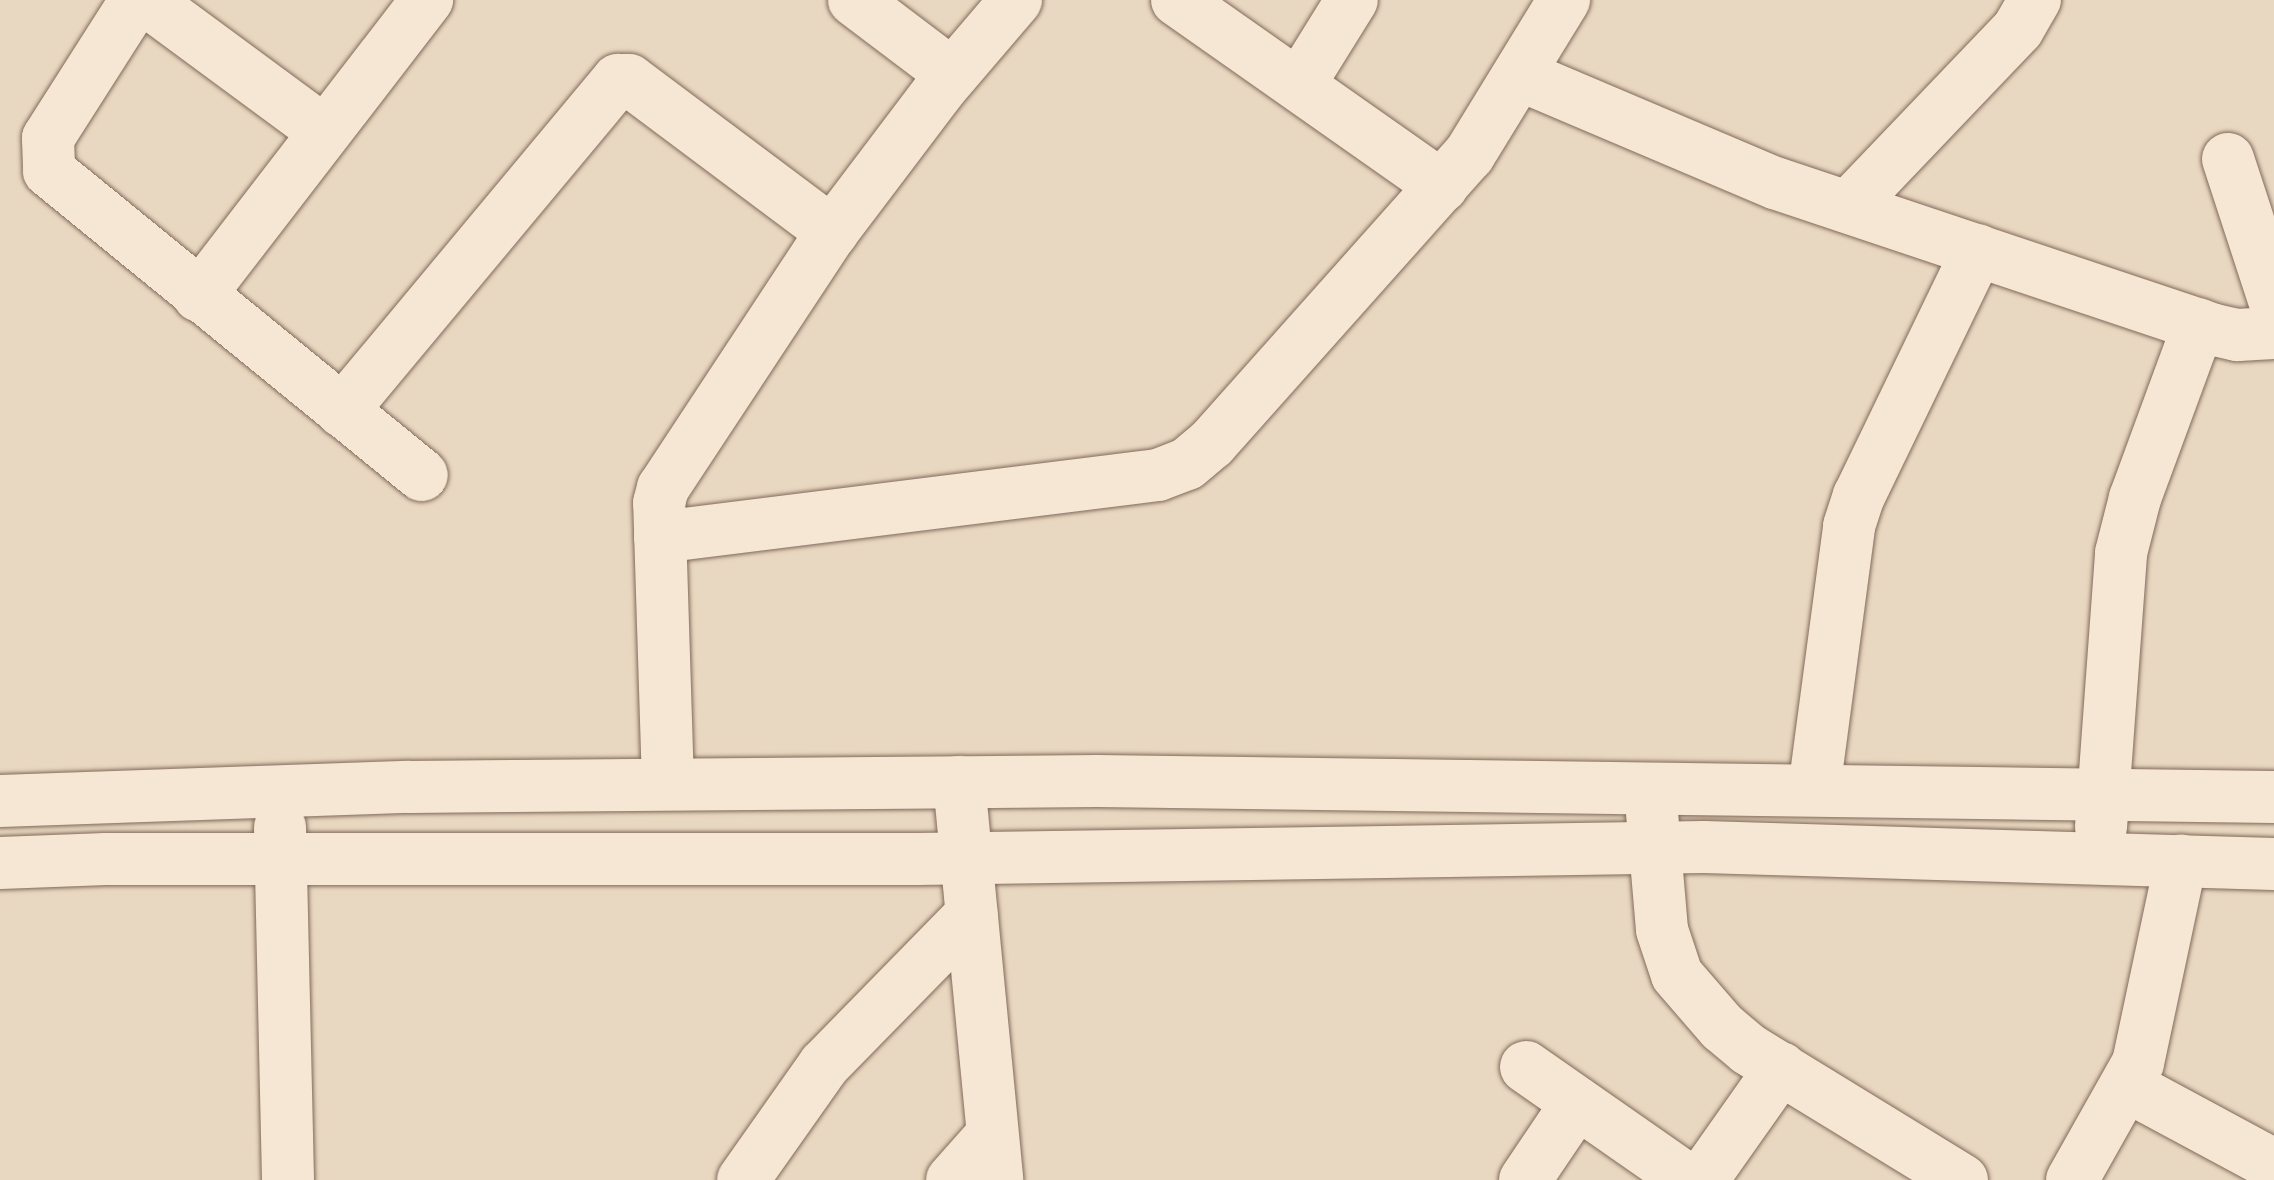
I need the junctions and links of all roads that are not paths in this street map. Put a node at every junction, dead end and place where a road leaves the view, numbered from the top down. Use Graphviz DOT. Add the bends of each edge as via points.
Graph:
graph roads {
  1 [pos="136,0"];
  2 [pos="146,0"];
  3 [pos="427,0"];
  4 [pos="854,0"];
  5 [pos="1016,0"];
  6 [pos="1177,0"];
  7 [pos="1352,0"];
  8 [pos="1564,0"];
  9 [pos="2035,0"];
  10 [pos="952,74"];
  11 [pos="1520,74"];
  12 [pos="1299,86"];
  13 [pos="325,132"];
  14 [pos="2228,159"];
  15 [pos="1442,186"];
  16 [pos="1848,207"];
  17 [pos="832,232"];
  18 [pos="1978,250"];
  19 [pos="199,296"];
  20 [pos="2274,300"];
  21 [pos="2199,324"];
  22 [pos="2274,333"];
  23 [pos="342,411"];
  24 [pos="422,474"];
  25 [pos="660,537"];
  26 [pos="959,782"];
  27 [pos="668,784"];
  28 [pos="1650,788"];
  29 [pos="278,790"];
  30 [pos="1814,790"];
  31 [pos="2100,794"];
  32 [pos="2274,796"];
  33 [pos="0,801"];
  34 [pos="1656,847"];
  35 [pos="966,858"];
  36 [pos="282,859"];
  37 [pos="2102,859"];
  38 [pos="2181,861"];
  39 [pos="0,863"];
  40 [pos="2274,864"];
  41 [pos="972,914"];
  42 [pos="1526,1067"];
  43 [pos="1781,1068"];
  44 [pos="2127,1086"];
  45 [pos="1577,1103"];
  46 [pos="994,1157"];
  47 [pos="2274,1165"];
  48 [pos="288,1180"];
  49 [pos="743,1180"];
  50 [pos="952,1180"];
  51 [pos="1525,1180"];
  52 [pos="1688,1180"];
  53 [pos="1702,1180"];
  54 [pos="1962,1180"];
  55 [pos="2072,1180"];
  1 -- 19 [label="street" via="48,138 48,171"];
  2 -- 13 [label="street"];
  3 -- 13 [label="street"];
  4 -- 10 [label="street"];
  5 -- 10 [label="street"];
  6 -- 12 [label="street"];
  7 -- 12 [label="street"];
  8 -- 11 [label="street"];
  9 -- 16 [label="street" via="2018,29"];
  10 -- 17 [label="street"];
  11 -- 15 [label="street" via="1469,156"];
  11 -- 16 [label="street" via="1743,171"];
  12 -- 15 [label="street"];
  13 -- 19 [label="street"];
  14 -- 20 [label="street"];
  15 -- 25 [label="street" via="1187,464 1158,474"];
  16 -- 18 [label="street"];
  17 -- 23 [label="street" via="630,80 618,80"];
  17 -- 25 [label="street" via="671,473 659,503"];
  18 -- 21 [label="street"];
  18 -- 30 [label="street" via="1849,526"];
  19 -- 23 [label="street"];
  21 -- 22 [label="street" via="2237,335"];
  21 -- 31 [label="street" via="2124,540"];
  23 -- 24 [label="street"];
  25 -- 27 [label="street"];
  26 -- 27 [label="street"];
  26 -- 28 [label="street"];
  26 -- 35 [label="street"];
  27 -- 29 [label="street"];
  28 -- 30 [label="street"];
  28 -- 34 [label="street"];
  29 -- 33 [label="street"];
  29 -- 36 [label="street"];
  30 -- 31 [label="street"];
  31 -- 32 [label="street"];
  31 -- 37 [label="street"];
  34 -- 35 [label="street"];
  34 -- 37 [label="street"];
  34 -- 43 [label="street" via="1662,930 1678,975 1722,1026"];
  35 -- 36 [label="street"];
  35 -- 41 [label="street"];
  36 -- 39 [label="street"];
  36 -- 48 [label="street"];
  37 -- 38 [label="street"];
  38 -- 40 [label="street"];
  38 -- 44 [label="street" via="2138,1063"];
  41 -- 46 [label="street"];
  41 -- 49 [label="street" via="824,1064"];
  42 -- 45 [label="street"];
  43 -- 53 [label="street"];
  43 -- 54 [label="street"];
  44 -- 47 [label="street"];
  44 -- 55 [label="street"];
  45 -- 51 [label="street"];
  45 -- 52 [label="street"];
  46 -- 50 [label="street"];
}
